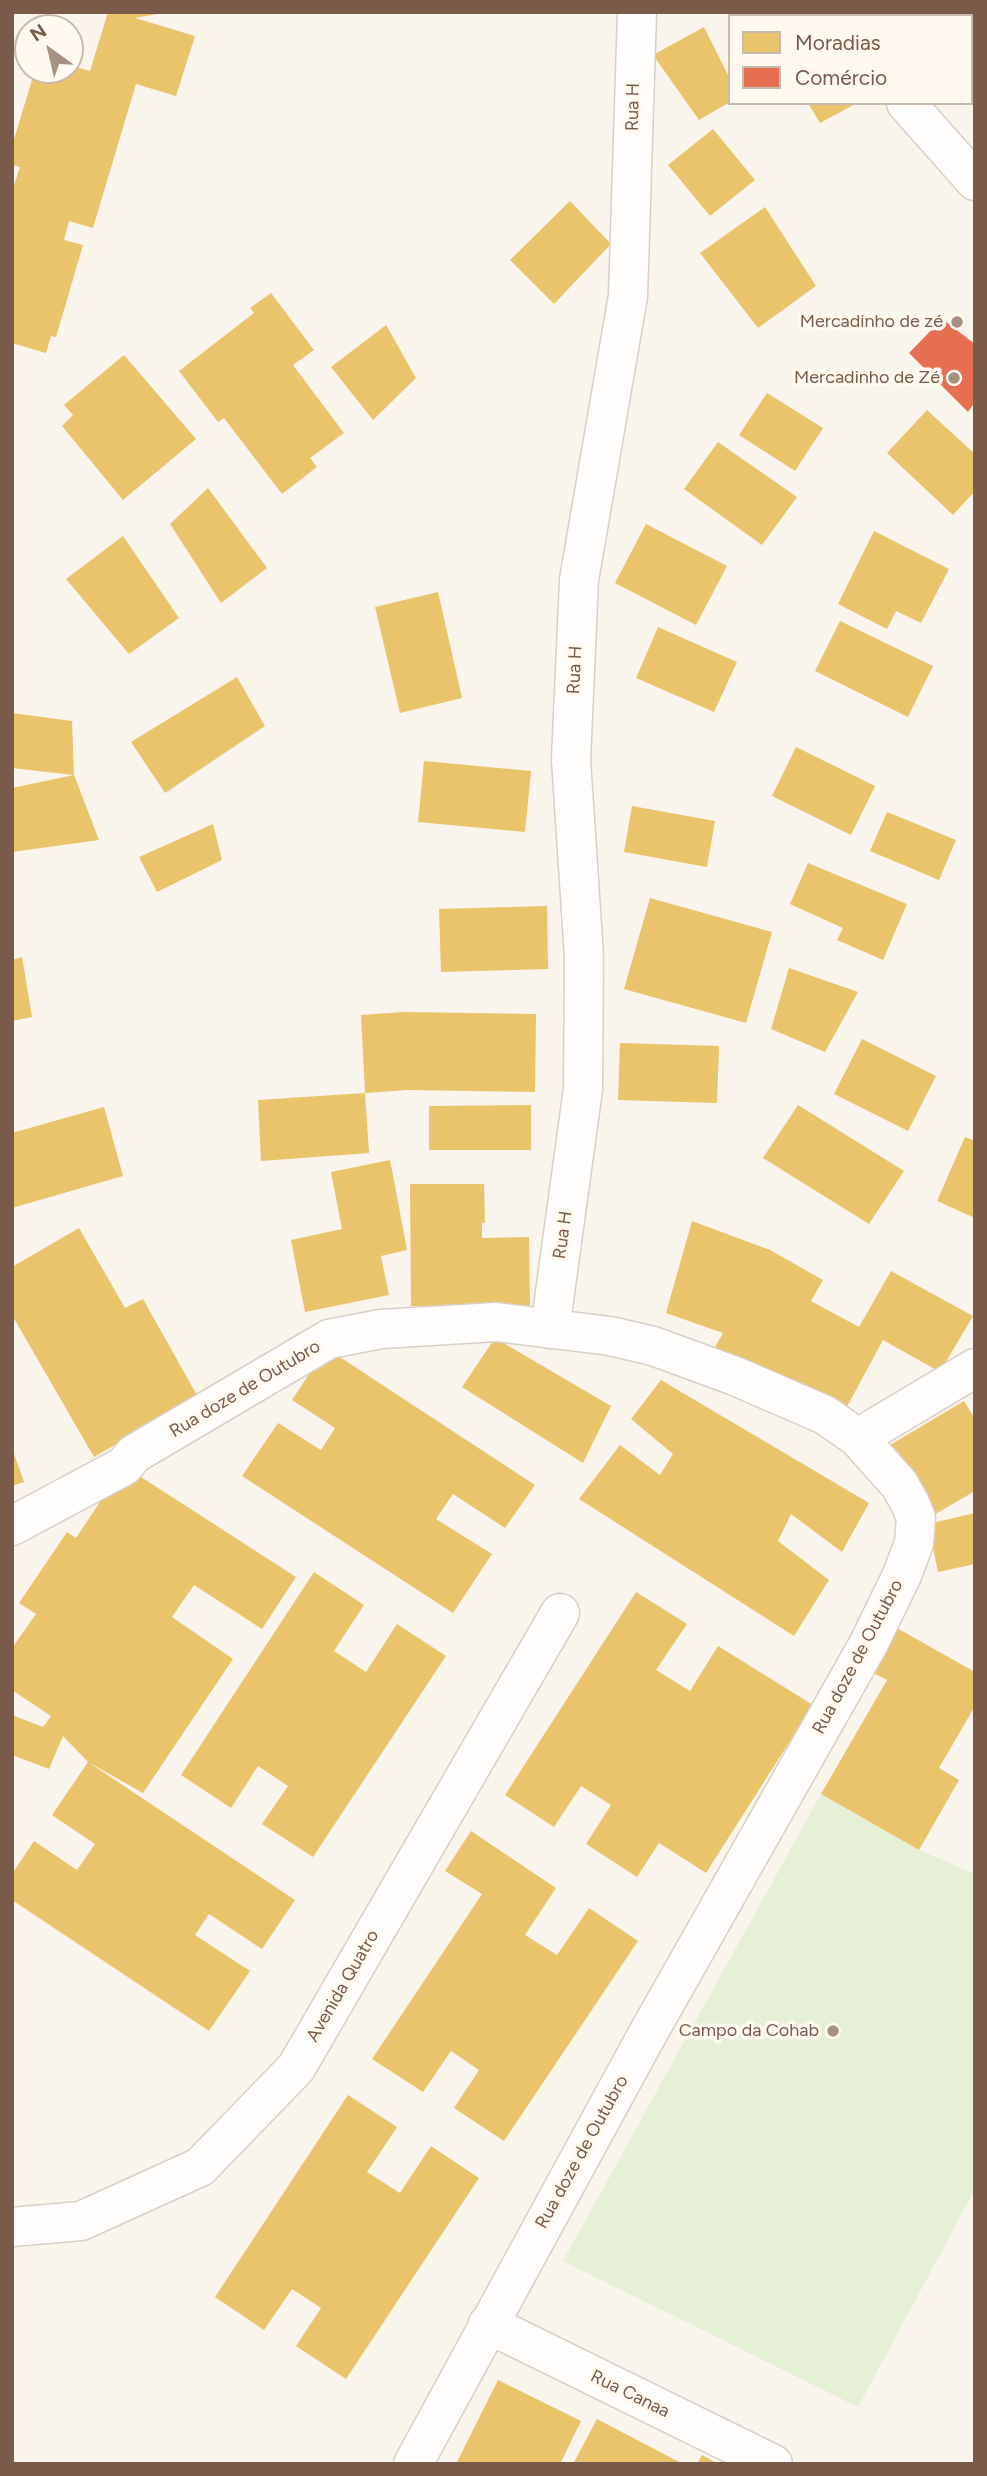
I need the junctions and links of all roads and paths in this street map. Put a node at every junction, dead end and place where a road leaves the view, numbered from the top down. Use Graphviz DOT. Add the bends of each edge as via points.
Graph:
graph roads {
  1 [pos="637,12"];
  2 [pos="908,105"];
  3 [pos="975,181"];
  4 [pos="550,1329"];
  5 [pos="975,1368"];
  6 [pos="858,1438"];
  7 [pos="12,1526"];
  8 [pos="560,1613"];
  9 [pos="12,2227"];
  10 [pos="488,2324"];
  11 [pos="412,2464"];
  12 [pos="773,2464"];
  1 -- 4 [label="street, Rua H" via="628,296 579,580 571,760 584,956 583,1089"];
  2 -- 3 [label="street"];
  4 -- 6 [label="street, Rua doze de Outubro" via="653,1346 825,1415"];
  4 -- 7 [label="street, Rua doze de Outubro" via="496,1322 381,1329 329,1339 134,1454 124,1466"];
  5 -- 6 [label="street"];
  6 -- 10 [label="street, Rua doze de Outubro" via="899,1484 916,1518 914,1543 902,1576 869,1643"];
  8 -- 9 [label="street, Avenida Quatro" via="296,2068 200,2167 81,2221"];
  10 -- 11 [label="street, Rua doze de Outubro"];
  10 -- 12 [label="street, Rua Canaa"];
}
